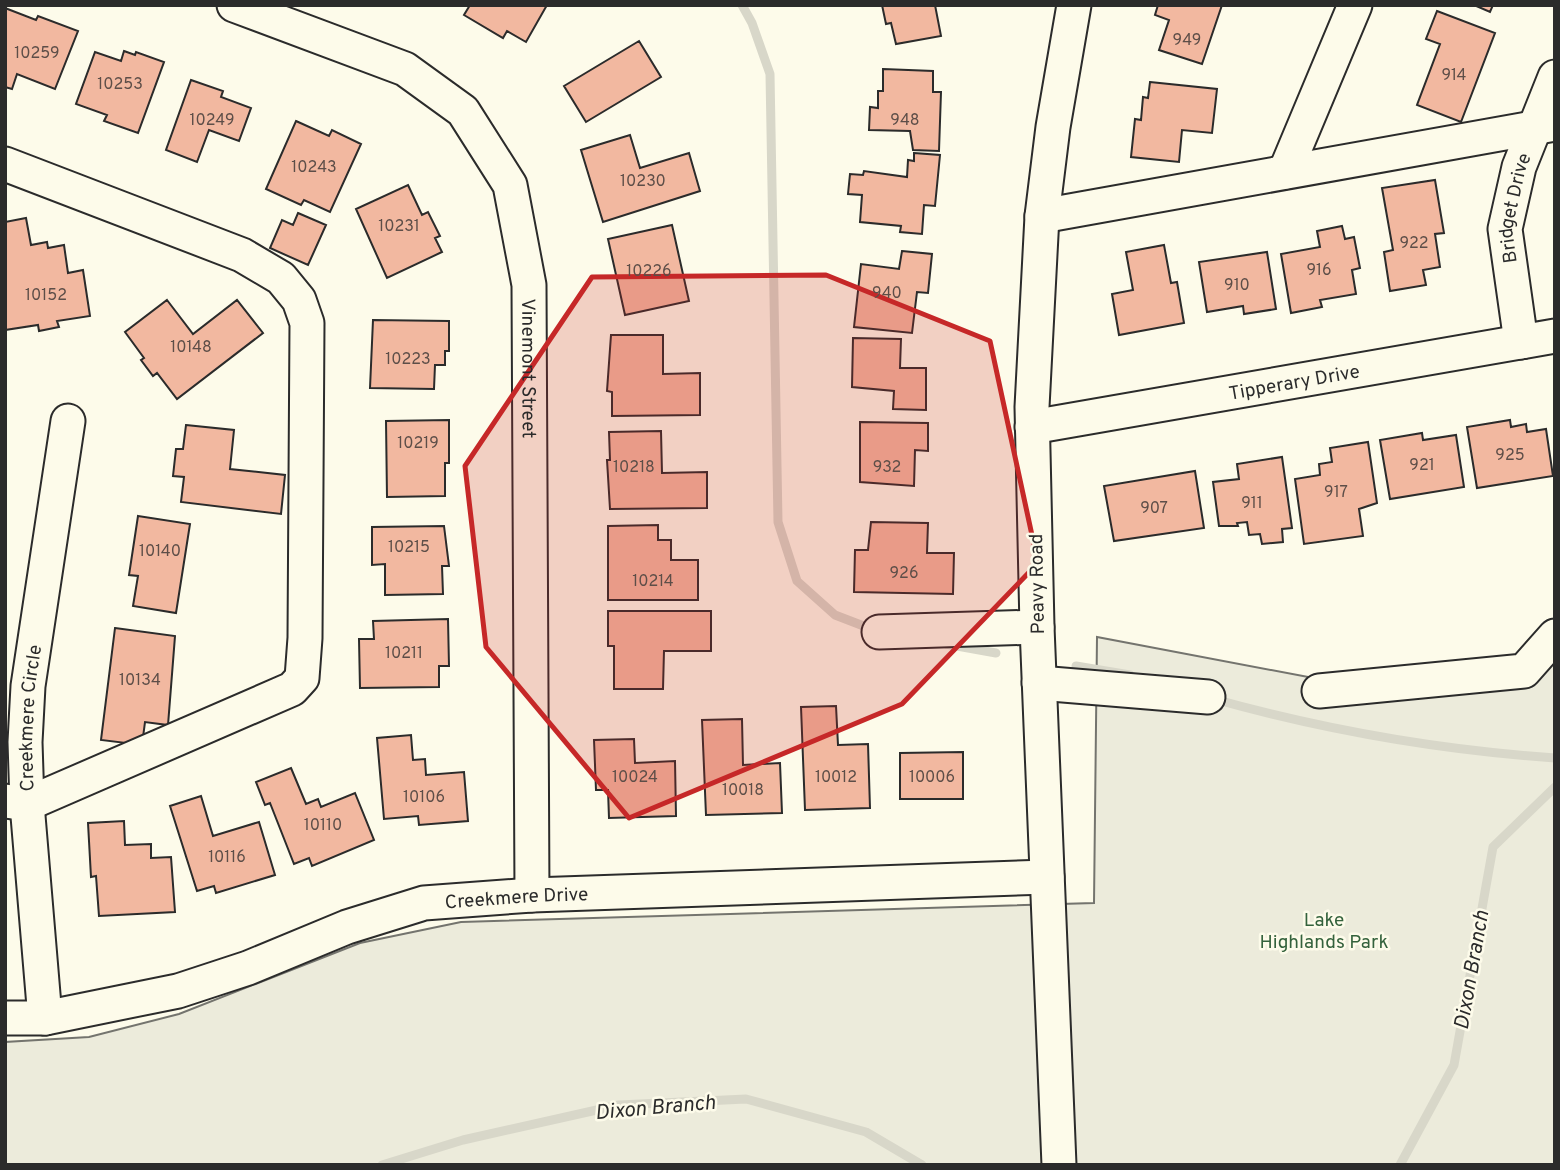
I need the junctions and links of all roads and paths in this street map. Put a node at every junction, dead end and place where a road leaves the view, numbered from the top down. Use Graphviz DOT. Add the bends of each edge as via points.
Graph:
graph roads {
  1 [pos="234,5"];
  2 [pos="1074,5"];
  3 [pos="1355,5"];
  4 [pos="1555,77"];
  5 [pos="1545,126"];
  6 [pos="5,164"];
  7 [pos="1285,172"];
  8 [pos="1042,216"];
  9 [pos="1555,336"];
  10 [pos="1521,342"];
  11 [pos="68,421"];
  12 [pos="1032,427"];
  13 [pos="1037,627"];
  14 [pos="879,632"];
  15 [pos="1555,636"];
  16 [pos="1039,683"];
  17 [pos="1319,691"];
  18 [pos="1208,697"];
  19 [pos="16,803"];
  20 [pos="1047,877"];
  21 [pos="532,895"];
  22 [pos="5,1018"];
  23 [pos="45,1018"];
  24 [pos="1059,1164"];
  1 -- 21 [label="street, Vinemont Street" via="405,69 463,111 510,186 528,285"];
  2 -- 8 [label="street, Peavy Road"];
  3 -- 7 [label="street"];
  4 -- 5 [label="street, Bridget Drive"];
  5 -- 7 [label="street"];
  5 -- 10 [label="street, Bridget Drive" via="1519,167 1505,229"];
  6 -- 19 [label="street" via="242,255 281,278 299,300 307,323 302,678 292,690"];
  7 -- 8 [label="street"];
  8 -- 12 [label="street, Peavy Road"];
  9 -- 10 [label="street, Tipperary Drive"];
  10 -- 12 [label="street, Tipperary Drive"];
  11 -- 19 [label="street, Creekmere Circle" via="28,686"];
  12 -- 13 [label="street, Peavy Road"];
  13 -- 14 [label="street"];
  13 -- 16 [label="street, Peavy Road"];
  15 -- 17 [label="street" via="1524,671"];
  16 -- 18 [label="street"];
  16 -- 20 [label="street, Peavy Road"];
  19 -- 23 [label="street, Creekmere Circle"];
  20 -- 21 [label="street, Creekmere Drive"];
  20 -- 24 [label="street, Peavy Road"];
  21 -- 23 [label="street, Creekmere Drive" via="424,903 178,990"];
  22 -- 23 [label="street, Creekmere Drive"];
}
